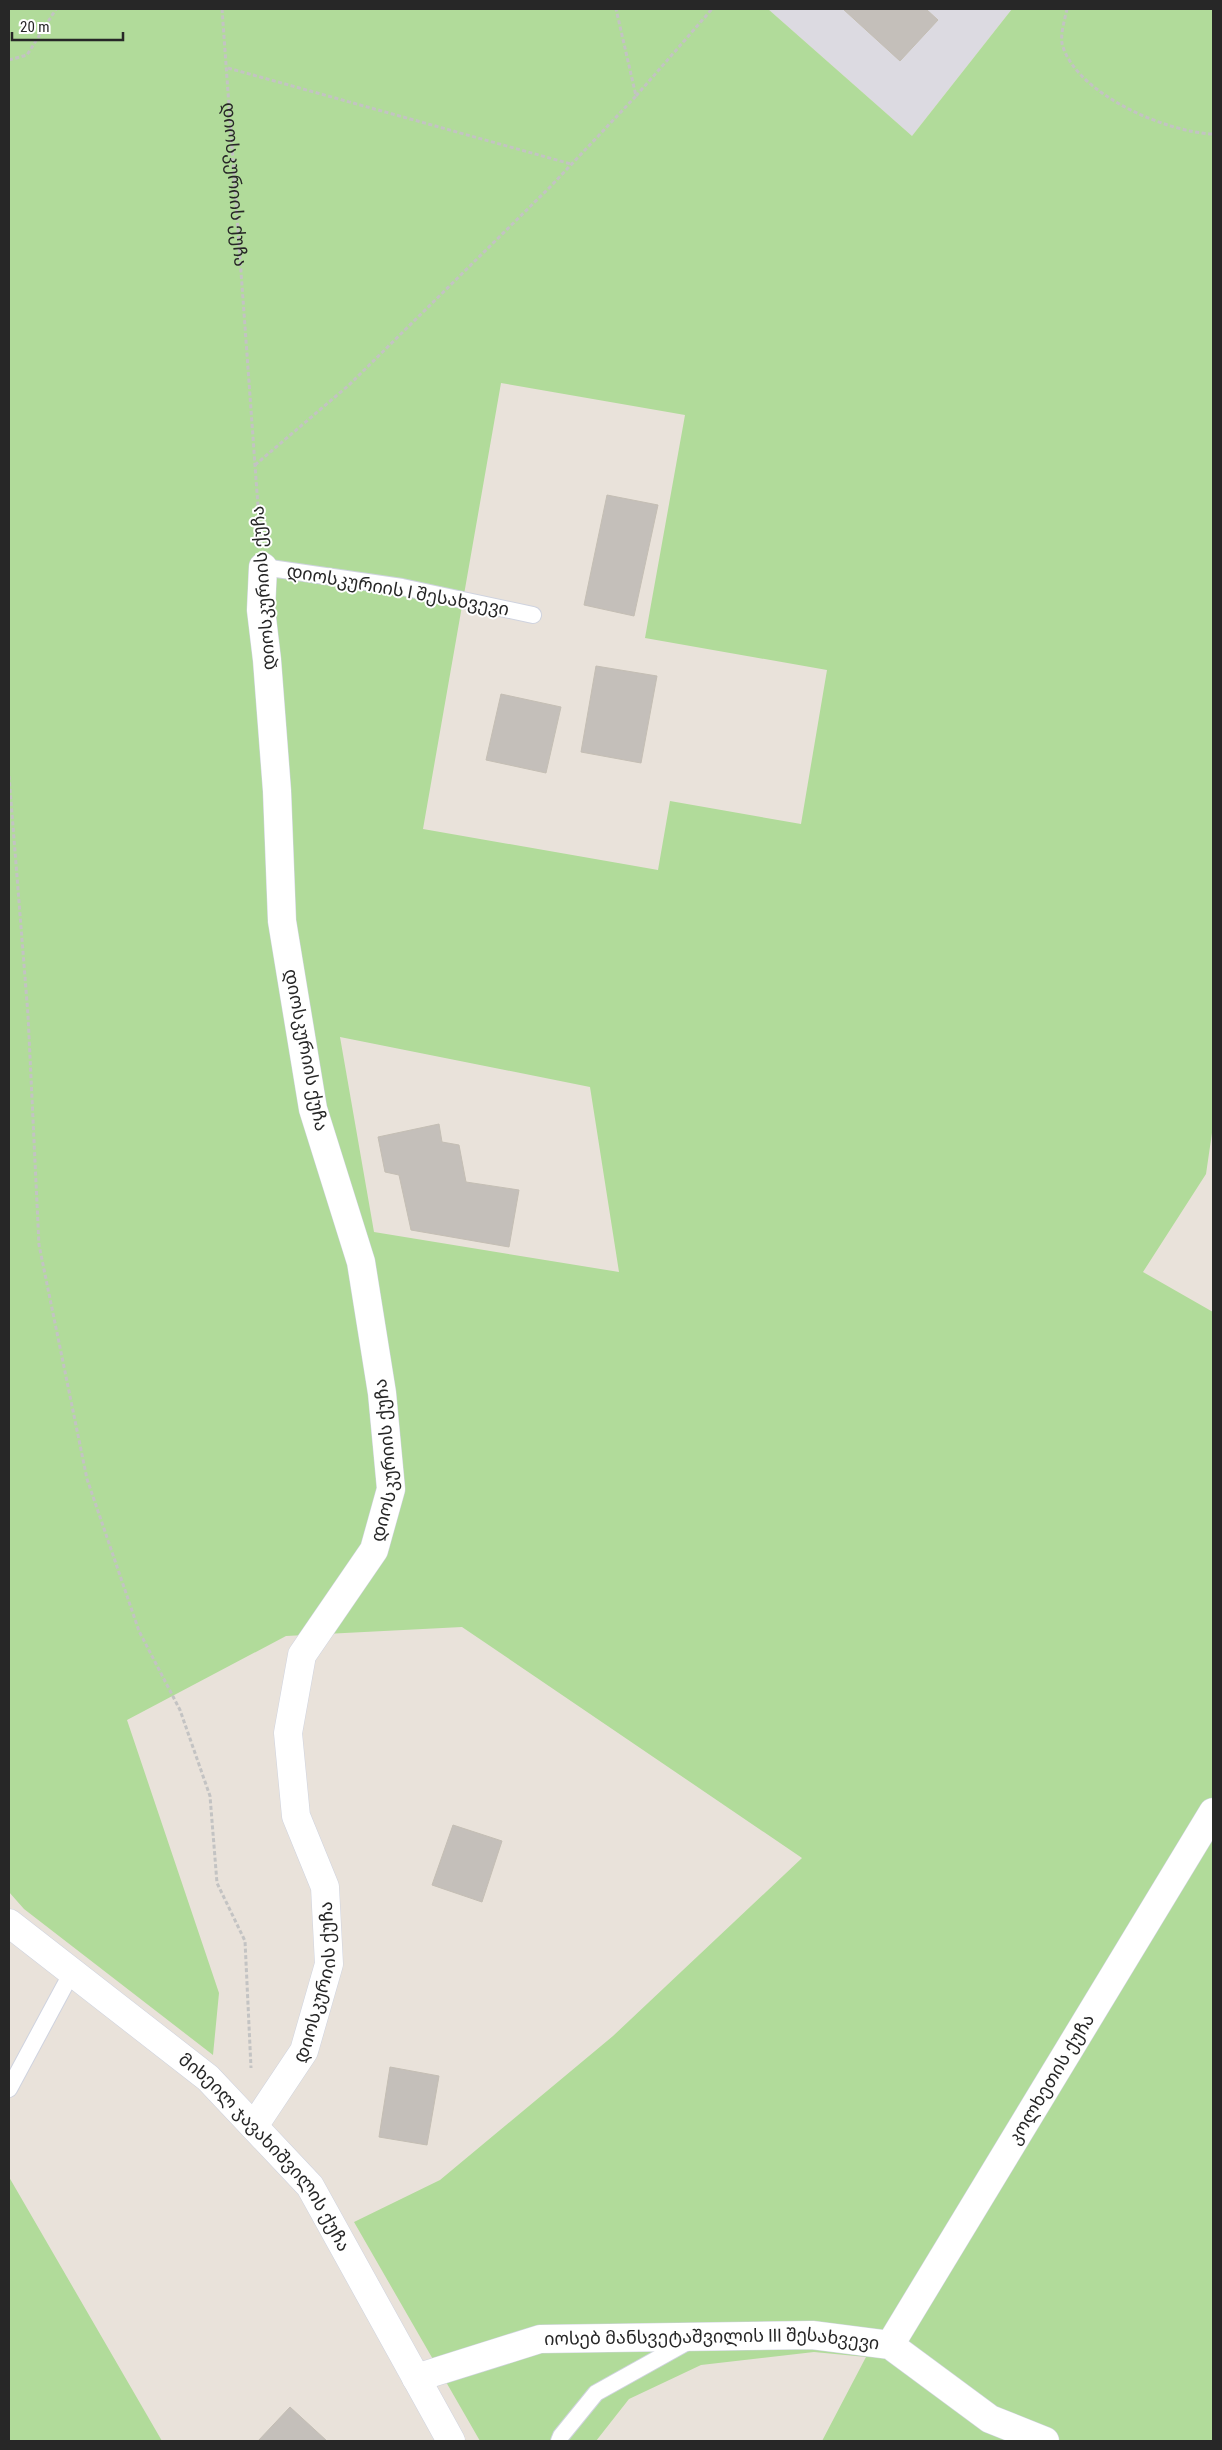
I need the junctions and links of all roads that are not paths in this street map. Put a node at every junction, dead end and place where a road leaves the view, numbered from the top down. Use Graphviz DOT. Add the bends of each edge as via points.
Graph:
graph roads {
  1 [pos="263,567"];
  2 [pos="533,615"];
  3 [pos="1213,1812"];
  4 [pos="9,1923"];
  5 [pos="72,1972"];
  6 [pos="9,2090"];
  7 [pos="254,2126"];
  8 [pos="698,2337"];
  9 [pos="890,2345"];
  10 [pos="416,2378"];
  11 [pos="451,2441"];
  12 [pos="560,2441"];
  13 [pos="1045,2441"];
  1 -- 2 [label="lane, დიოსკურიის I შესახვევი" via="402,587"];
  1 -- 7 [label="street, დიოსკურიის ქუჩა" via="261,610 277,781 282,922 313,1109 361,1262 382,1393 391,1489 374,1550 302,1654 288,1733 296,1816 325,1887 329,1964 304,2051"];
  3 -- 9 [label="street, კოლხეთის ქუჩა"];
  4 -- 5 [label="street, მიხეილ ჯავახიშვილის ქუჩა"];
  5 -- 6 [label="lane"];
  5 -- 7 [label="street, მიხეილ ჯავახიშვილის ქუჩა" via="208,2078"];
  7 -- 10 [label="street, მიხეილ ჯავახიშვილის ქუჩა" via="310,2186"];
  8 -- 9 [label="street, იოსებ მანსვეტაშვილის III შესახვევი" via="812,2335"];
  8 -- 10 [label="street, იოსებ მანსვეტაშვილის III შესახვევი" via="540,2339"];
  8 -- 12 [label="lane" via="596,2393"];
  9 -- 13 [label="street, იოსებ მანსვეტაშვილის III შესახვევი" via="990,2419"];
  10 -- 11 [label="street, მიხეილ ჯავახიშვილის ქუჩა"];
}
